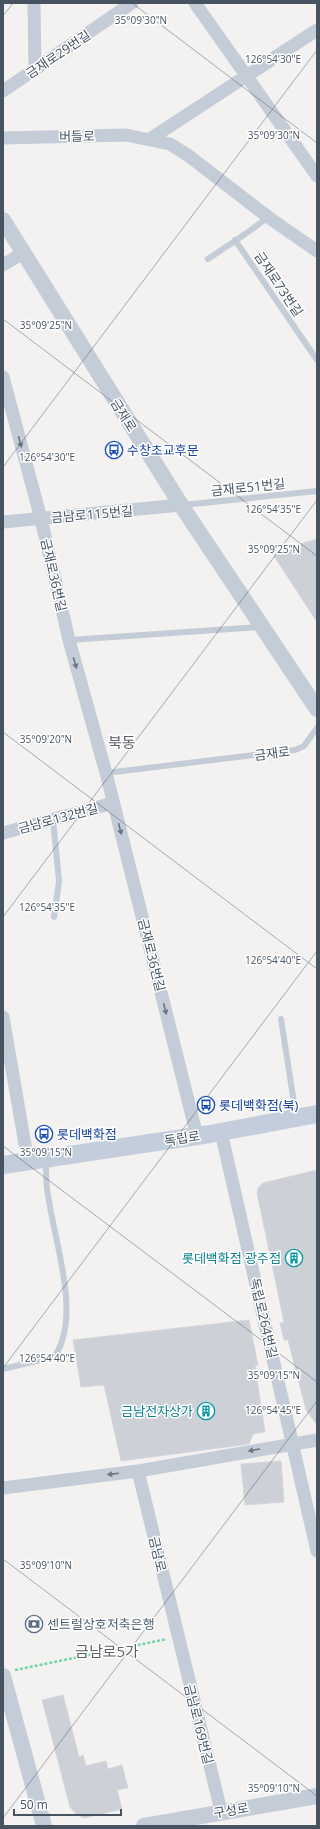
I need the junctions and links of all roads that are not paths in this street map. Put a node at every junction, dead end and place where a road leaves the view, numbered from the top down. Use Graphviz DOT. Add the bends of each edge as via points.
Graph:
graph roads {
  1 [pos="34,3"];
  2 [pos="132,3"];
  3 [pos="195,3"];
  4 [pos="317,30"];
  5 [pos="36,70"];
  6 [pos="247,76"];
  7 [pos="3,91"];
  8 [pos="3,138"];
  9 [pos="150,139"];
  10 [pos="317,176"];
  11 [pos="268,217"];
  12 [pos="3,220"];
  13 [pos="235,240"];
  14 [pos="317,251"];
  15 [pos="23,253"];
  16 [pos="208,259"];
  17 [pos="3,265"];
  18 [pos="317,360"];
  19 [pos="3,377"];
  20 [pos="8,419"];
  21 [pos="317,491"];
  22 [pos="181,505"];
  23 [pos="41,518"];
  24 [pos="3,522"];
  25 [pos="262,627"];
  26 [pos="69,640"];
  27 [pos="317,709"];
  28 [pos="317,728"];
  29 [pos="106,773"];
  30 [pos="113,803"];
  31 [pos="53,819"];
  32 [pos="3,833"];
  33 [pos="54,918"];
  34 [pos="3,1017"];
  35 [pos="281,1019"];
  36 [pos="317,1114"];
  37 [pos="296,1118"];
  38 [pos="221,1132"];
  39 [pos="197,1136"];
  40 [pos="46,1159"];
  41 [pos="28,1162"];
  42 [pos="3,1165"];
  43 [pos="3,1369"];
  44 [pos="317,1440"];
  45 [pos="293,1443"];
  46 [pos="138,1471"];
  47 [pos="3,1488"];
  48 [pos="317,1551"];
  49 [pos="177,1637"];
  50 [pos="6,1679"];
  51 [pos="317,1796"];
  52 [pos="221,1811"];
  53 [pos="44,1826"];
  54 [pos="144,1826"];
  1 -- 5 [label="street"];
  2 -- 5 [label="street, 금재로29번길"];
  3 -- 6 [label="street"];
  4 -- 6 [label="street"];
  5 -- 7 [label="street, 금재로29번길"];
  6 -- 9 [label="street"];
  6 -- 10 [label="street"];
  8 -- 9 [label="street, 버들로" via="126,135"];
  9 -- 11 [label="street, 버들로" via="170,144 189,156"];
  11 -- 13 [label="lane" via="253,230"];
  11 -- 14 [label="street, 버들로"];
  12 -- 15 [label="street, 금재로"];
  13 -- 16 [label="lane"];
  13 -- 18 [label="lane, 금재로73번길"];
  15 -- 17 [label="street"];
  15 -- 22 [label="street, 금재로"];
  19 -- 20 [label="street, 금재로36번길"];
  20 -- 23 [label="street, 금재로36번길, one-way"];
  21 -- 22 [label="lane, 금재로51번길"];
  22 -- 23 [label="street, 금남로115번길"];
  22 -- 25 [label="street, 금재로"];
  23 -- 24 [label="street, 금남로115번길"];
  23 -- 26 [label="street, 금재로36번길"];
  25 -- 26 [label="lane"];
  25 -- 27 [label="street, 금재로"];
  26 -- 29 [label="street, 금재로36번길, one-way"];
  28 -- 29 [label="lane, 금재로" via="304,746 295,750"];
  29 -- 30 [label="street, 금재로36번길"];
  30 -- 31 [label="street, 금남로132번길"];
  30 -- 39 [label="street, 금재로36번길, one-way"];
  31 -- 32 [label="street, 금남로132번길"];
  31 -- 33 [label="lane" via="59,881"];
  34 -- 41 [label="street"];
  35 -- 37 [label="lane"];
  36 -- 37 [label="main road, 독립로"];
  37 -- 38 [label="main road, 독립로"];
  38 -- 39 [label="main road, 독립로"];
  38 -- 45 [label="street, 독립로264번길"];
  39 -- 40 [label="main road, 독립로"];
  40 -- 41 [label="main road, 독립로"];
  40 -- 43 [label="lane" via="47,1189 67,1303 63,1338 56,1354"];
  41 -- 42 [label="main road, 독립로"];
  44 -- 45 [label="street"];
  45 -- 46 [label="street, one-way"];
  45 -- 48 [label="street, 독립로264번길"];
  46 -- 47 [label="street, one-way"];
  46 -- 49 [label="street, 금남로"];
  49 -- 52 [label="street, 금남로169번길"];
  50 -- 53 [label="street"];
  51 -- 52 [label="street, 구성로"];
  52 -- 54 [label="street, 구성로"];
}
